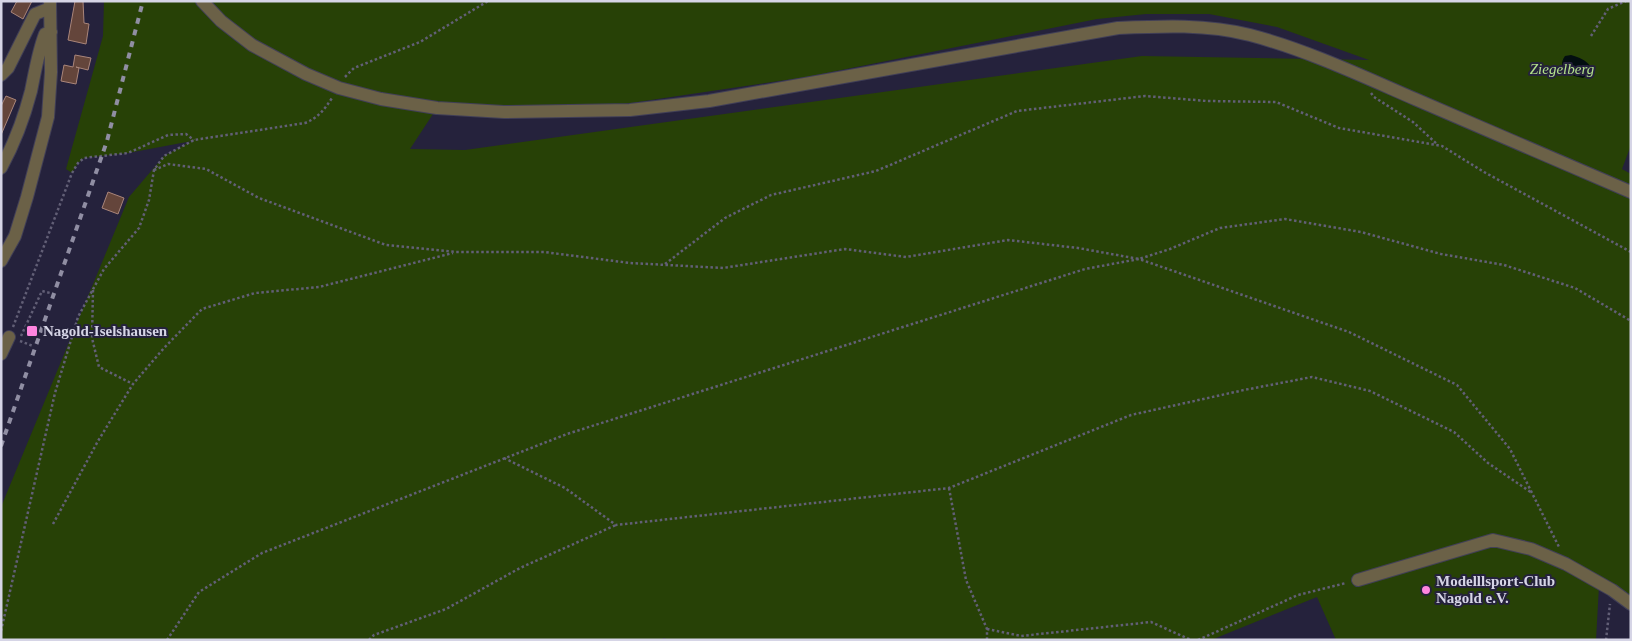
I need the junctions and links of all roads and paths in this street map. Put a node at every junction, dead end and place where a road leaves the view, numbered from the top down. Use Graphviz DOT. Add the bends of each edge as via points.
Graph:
graph roads {
  1 [pos="202,1"];
  2 [pos="488,1"];
  3 [pos="1626,1"];
  4 [pos="50,5"];
  5 [pos="51,32"];
  6 [pos="1591,36"];
  7 [pos="3,75"];
  8 [pos="1359,75"];
  9 [pos="339,88"];
  10 [pos="194,140"];
  11 [pos="1439,146"];
  12 [pos="1,168"];
  13 [pos="154,170"];
  14 [pos="1631,192"];
  15 [pos="456,252"];
  16 [pos="1631,252"];
  17 [pos="1139,259"];
  18 [pos="1,261"];
  19 [pos="664,265"];
  20 [pos="93,289"];
  21 [pos="50,293"];
  22 [pos="1631,321"];
  23 [pos="16,340"];
  24 [pos="33,346"];
  25 [pos="1,354"];
  26 [pos="133,384"];
  27 [pos="504,458"];
  28 [pos="949,488"];
  29 [pos="1533,494"];
  30 [pos="53,524"];
  31 [pos="616,525"];
  32 [pos="1566,564"];
  33 [pos="1358,580"];
  34 [pos="1612,590"];
  35 [pos="1631,604"];
  36 [pos="987,629"];
  37 [pos="1,631"];
  38 [pos="167,640"];
  39 [pos="369,640"];
  40 [pos="987,640"];
  41 [pos="1191,640"];
  42 [pos="1198,640"];
  43 [pos="1606,640"];
  1 -- 9 [label="street" via="252,45"];
  2 -- 9 [label="path" via="420,42 354,68 346,74"];
  3 -- 6 [label="path" via="1608,9"];
  4 -- 5 [label="street"];
  4 -- 7 [label="street" via="35,14"];
  5 -- 12 [label="street" via="45,34 40,47 30,93 13,145"];
  5 -- 18 [label="street" via="48,117 15,236"];
  8 -- 9 [label="street" via="1249,35 1170,26 1118,28 709,101 630,110 504,112 437,108 381,100"];
  8 -- 11 [label="path" via="1374,97 1413,122"];
  8 -- 14 [label="street"];
  9 -- 10 [label="path" via="322,112 305,123"];
  10 -- 13 [label="path" via="164,156"];
  10 -- 23 [label="path" via="186,134 168,135 128,154 94,156 78,163"];
  11 -- 16 [label="path"];
  11 -- 19 [label="path" via="1339,128 1276,102 1145,96 1017,111 876,171 771,195 725,218"];
  13 -- 15 [label="path" via="168,164 206,169 259,198 386,244"];
  13 -- 20 [label="path" via="149,200 139,228 104,269"];
  15 -- 19 [label="path" via="544,252"];
  15 -- 26 [label="path" via="319,287 255,293 202,308"];
  17 -- 19 [label="path" via="1008,240 906,257 844,248 723,268"];
  17 -- 22 [label="path" via="1220,228 1285,218 1504,265 1574,288"];
  17 -- 27 [label="path" via="1085,269 567,434"];
  17 -- 29 [label="path" via="1349,332 1456,385 1510,450"];
  20 -- 26 [label="path" via="92,338 99,367"];
  20 -- 37 [label="path" via="78,317 55,393"];
  21 -- 23 [label="path" via="42,291"];
  23 -- 24 [label="path"];
  23 -- 25 [label="street"];
  26 -- 30 [label="path"];
  27 -- 31 [label="path" via="565,488"];
  27 -- 38 [label="path" via="262,552 199,592"];
  28 -- 29 [label="path" via="1131,415 1312,377 1370,391 1454,432 1488,463"];
  28 -- 31 [label="path"];
  28 -- 36 [label="path" via="966,580"];
  29 -- 32 [label="path"];
  31 -- 39 [label="path" via="520,568 446,609 374,635"];
  32 -- 33 [label="street" via="1531,548 1493,540"];
  32 -- 34 [label="street"];
  33 -- 42 [label="path" via="1298,596"];
  34 -- 35 [label="street"];
  34 -- 43 [label="path"];
  36 -- 40 [label="path"];
  36 -- 41 [label="path" via="1021,636 1151,622"];
}
